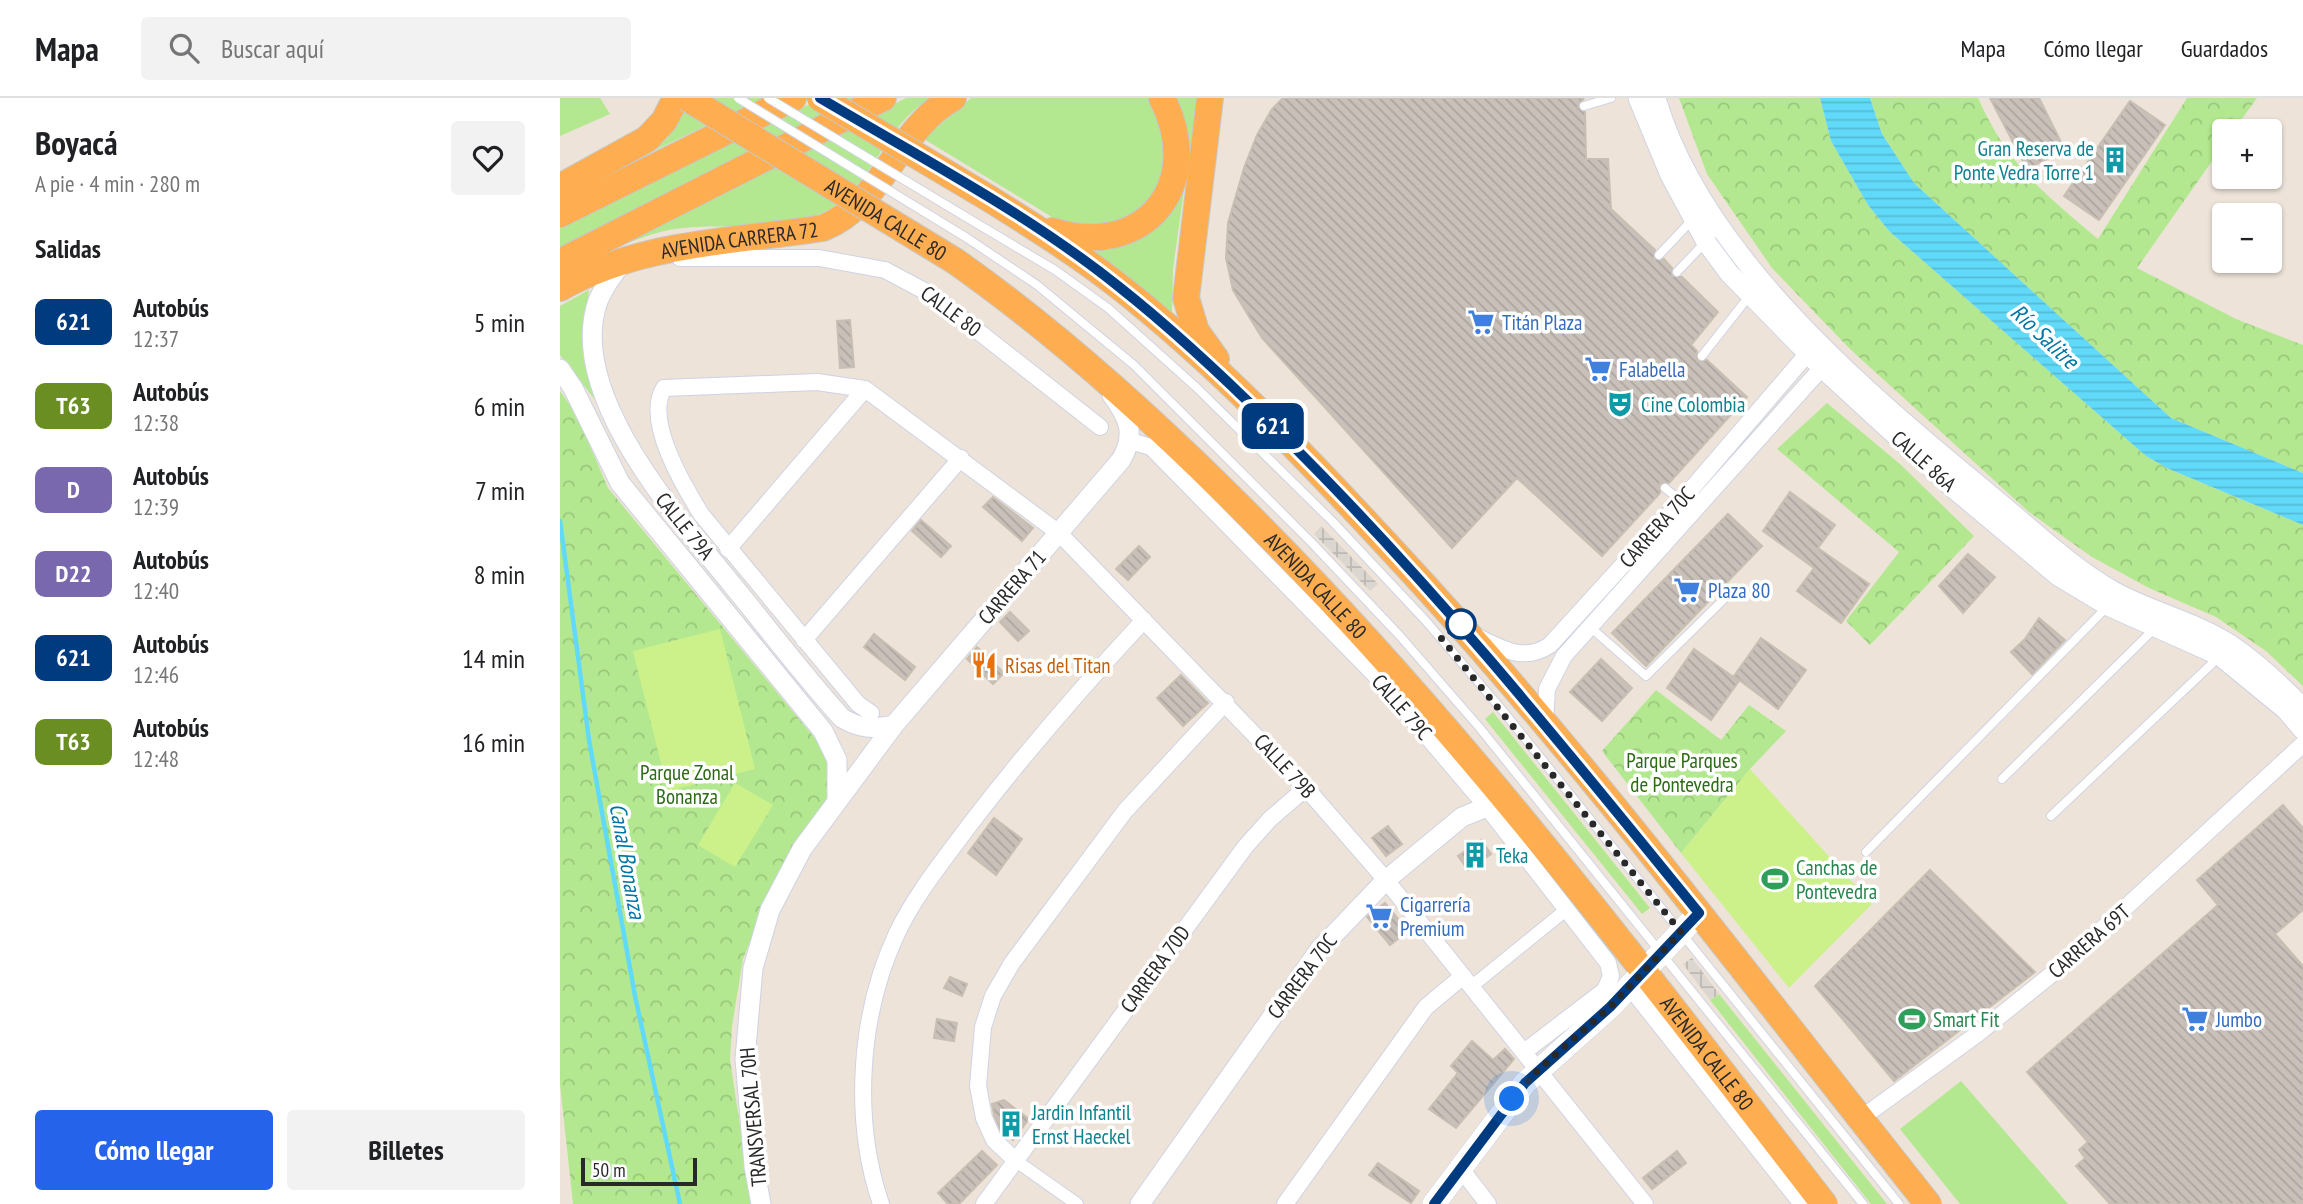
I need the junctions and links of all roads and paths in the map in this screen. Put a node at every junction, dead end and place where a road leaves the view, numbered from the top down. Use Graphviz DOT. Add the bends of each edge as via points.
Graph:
graph roads {
  1 [pos="676,98"];
  2 [pos="687,98"];
  3 [pos="738,98"];
  4 [pos="768,98"];
  5 [pos="793,98"];
  6 [pos="820,98"];
  7 [pos="883,98"];
  8 [pos="953,98"];
  9 [pos="1161,98"];
  10 [pos="1210,98"];
  11 [pos="1611,98"];
  12 [pos="1638,98"];
  13 [pos="1656,98"];
  14 [pos="1584,106"];
  15 [pos="560,187"];
  16 [pos="1701,200"];
  17 [pos="560,215"];
  18 [pos="1692,220"];
  19 [pos="1024,221"];
  20 [pos="1706,242"];
  21 [pos="726,243"];
  22 [pos="961,249"];
  23 [pos="1659,254"];
  24 [pos="628,257"];
  25 [pos="775,258"];
  26 [pos="560,262"];
  27 [pos="1677,272"];
  28 [pos="560,288"];
  29 [pos="1750,295"];
  30 [pos="1813,347"];
  31 [pos="1702,356"];
  32 [pos="1828,361"];
  33 [pos="1091,366"];
  34 [pos="560,369"];
  35 [pos="865,389"];
  36 [pos="1244,397"];
  37 [pos="1100,428"];
  38 [pos="1130,441"];
  39 [pos="961,458"];
  40 [pos="1665,488"];
  41 [pos="1681,501"];
  42 [pos="1059,533"];
  43 [pos="728,549"];
  44 [pos="1725,598"];
  45 [pos="2108,606"];
  46 [pos="1144,620"];
  47 [pos="1590,627"];
  48 [pos="2155,628"];
  49 [pos="1470,633"];
  50 [pos="804,640"];
  51 [pos="2220,656"];
  52 [pos="1226,702"];
  53 [pos="2303,708"];
  54 [pos="871,713"];
  55 [pos="1545,722"];
  56 [pos="894,725"];
  57 [pos="2303,730"];
  58 [pos="2303,744"];
  59 [pos="2002,779"];
  60 [pos="1306,788"];
  61 [pos="838,800"];
  62 [pos="1500,808"];
  63 [pos="2051,816"];
  64 [pos="1866,852"];
  65 [pos="1386,880"];
  66 [pos="1567,909"];
  67 [pos="1699,913"];
  68 [pos="1681,932"];
  69 [pos="1636,972"];
  70 [pos="1467,981"];
  71 [pos="1524,1052"];
  72 [pos="1538,1070"];
  73 [pos="1860,1119"];
  74 [pos="1016,1161"];
  75 [pos="1461,1168"];
  76 [pos="761,1204"];
  77 [pos="881,1204"];
  78 [pos="984,1204"];
  79 [pos="1077,1204"];
  80 [pos="1140,1204"];
  81 [pos="1285,1204"];
  82 [pos="1434,1204"];
  83 [pos="1488,1204"];
  84 [pos="1645,1204"];
  85 [pos="1802,1204"];
  86 [pos="1824,1204"];
  87 [pos="1863,1204"];
  88 [pos="1899,1204"];
  89 [pos="1928,1204"];
  1 -- 15 [label="highway" via="648,139"];
  2 -- 22 [label="highway, AVENIDA CALLE 80, bridge"];
  3 -- 22 [label="lane, bridge"];
  4 -- 68 [label="lane, bridge" via="1055,270 1108,308 1196,387 1425,620"];
  5 -- 17 [label="highway"];
  6 -- 19 [label="highway, bridge"];
  7 -- 26 [label="highway, AVENIDA CARRERA 72"];
  8 -- 21 [label="highway, AVENIDA CARRERA 72" via="917,127 870,195 848,215 822,228"];
  9 -- 19 [label="highway" via="1177,139 1178,162 1171,186 1155,211 1133,228 1105,238 1081,239"];
  10 -- 36 [label="highway" via="1186,298 1196,331"];
  11 -- 14 [label="lane"];
  12 -- 18 [label="street, CALLE 86A"];
  13 -- 16 [label="street, CALLE 86A"];
  16 -- 20 [label="lane" via="1713,230"];
  16 -- 30 [label="street, CALLE 86A"];
  18 -- 20 [label="street, CALLE 86A"];
  18 -- 23 [label="lane"];
  19 -- 36 [label="highway" via="1120,287"];
  20 -- 27 [label="lane"];
  20 -- 29 [label="street, CALLE 86A"];
  21 -- 24 [label="highway, AVENIDA CARRERA 72"];
  21 -- 25 [label="street"];
  22 -- 33 [label="highway, AVENIDA CALLE 80"];
  22 -- 69 [label="lane" via="1037,285 1134,365 1399,636 1479,727"];
  24 -- 25 [label="street"];
  24 -- 28 [label="highway, AVENIDA CARRERA 72"];
  24 -- 56 [label="street, CALLE 79A" via="598,300 593,331 603,387 634,455 670,508 842,718 856,727"];
  25 -- 37 [label="street, CALLE 80" via="853,262 909,281"];
  29 -- 30 [label="street, CALLE 86A"];
  29 -- 31 [label="lane"];
  30 -- 32 [label="street, CALLE 86A"];
  30 -- 41 [label="street, CARRERA 70C"];
  32 -- 45 [label="street, CALLE 86A" via="1954,489 2058,576"];
  32 -- 47 [label="street, CARRERA 70C"];
  32 -- 53 [label="street, CALLE 86A" via="2081,569 2116,592 2230,645"];
  33 -- 38 [label="street" via="1129,422"];
  33 -- 62 [label="highway, AVENIDA CALLE 80" via="1257,523 1373,642 1459,740"];
  34 -- 61 [label="street, CALLE 79A" via="620,484 823,731 837,760"];
  35 -- 39 [label="street, CALLE 79B"];
  35 -- 43 [label="street"];
  35 -- 43 [label="street, CALLE 79A" via="817,382 664,388 658,397 658,415 671,457 694,504"];
  36 -- 49 [label="highway"];
  38 -- 42 [label="street, CARRERA 71" via="1115,468"];
  38 -- 62 [label="street, CALLE 79C" via="1151,447"];
  39 -- 42 [label="street, CALLE 79B"];
  39 -- 50 [label="street"];
  40 -- 41 [label="lane"];
  41 -- 49 [label="street, CARRERA 70C" via="1541,651 1523,655"];
  42 -- 46 [label="street, CALLE 79B"];
  42 -- 56 [label="street, CARRERA 71"];
  43 -- 50 [label="street, CALLE 79A"];
  44 -- 47 [label="lane" via="1646,676"];
  45 -- 48 [label="street, CALLE 86A"];
  45 -- 64 [label="lane"];
  46 -- 52 [label="street, CALLE 79B"];
  46 -- 77 [label="street" via="1032,744 934,873 897,933 876,990 864,1055 867,1144"];
  47 -- 55 [label="street, CARRERA 70C" via="1552,675"];
  48 -- 51 [label="street, CALLE 86A"];
  48 -- 59 [label="lane"];
  49 -- 55 [label="highway"];
  50 -- 54 [label="street, CALLE 79A"];
  51 -- 57 [label="street, CALLE 86A" via="2286,710"];
  51 -- 63 [label="lane"];
  52 -- 60 [label="street, CALLE 79B"];
  52 -- 74 [label="street" via="1125,811 1026,943 993,996 983,1027 978,1086 984,1118 995,1140"];
  55 -- 67 [label="highway"];
  56 -- 61 [label="street, CARRERA 71"];
  58 -- 73 [label="street, CARRERA 69T" via="2062,966"];
  60 -- 65 [label="street, CALLE 79B"];
  60 -- 74 [label="street, CARRERA 70D" via="1245,847"];
  61 -- 76 [label="street, TRANSVERSAL 70H" via="802,849 770,910 753,968 745,1059"];
  62 -- 65 [label="street, CARRERA 70C" via="1462,817"];
  62 -- 66 [label="street, CALLE 79C"];
  62 -- 69 [label="highway, AVENIDA CALLE 80"];
  65 -- 70 [label="street, CALLE 79B"];
  65 -- 80 [label="street, CARRERA 70C" via="1320,948"];
  66 -- 69 [label="street, CALLE 79C" via="1608,963"];
  66 -- 70 [label="street"];
  67 -- 68 [label="main road"];
  67 -- 73 [label="highway"];
  68 -- 69 [label="main road"];
  68 -- 88 [label="lane"];
  69 -- 71 [label="street"];
  69 -- 72 [label="main road"];
  69 -- 85 [label="street, CALLE 79C"];
  69 -- 86 [label="highway, AVENIDA CALLE 80"];
  69 -- 87 [label="lane"];
  70 -- 71 [label="street, CALLE 79B"];
  70 -- 81 [label="street" via="1426,1007"];
  71 -- 72 [label="street, CALLE 79B"];
  72 -- 75 [label="main road"];
  72 -- 84 [label="street, CALLE 79B"];
  73 -- 89 [label="highway"];
  74 -- 78 [label="street, CARRERA 70D"];
  74 -- 79 [label="street"];
  75 -- 82 [label="main road"];
  75 -- 83 [label="street"];
}
